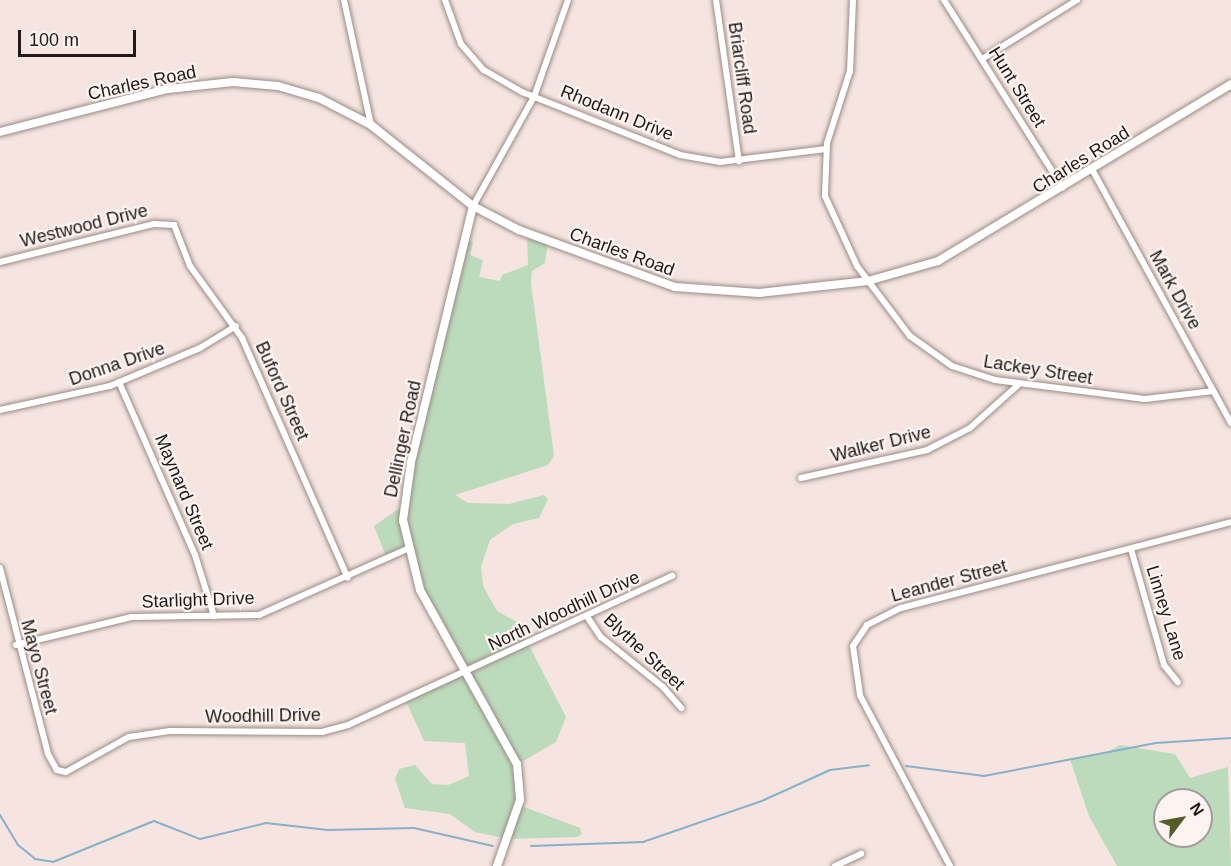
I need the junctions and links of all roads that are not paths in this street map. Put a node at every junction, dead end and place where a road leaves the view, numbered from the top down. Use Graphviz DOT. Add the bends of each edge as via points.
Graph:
graph roads {
  1 [pos="344,0"];
  2 [pos="445,0"];
  3 [pos="568,0"];
  4 [pos="716,0"];
  5 [pos="853,0"];
  6 [pos="944,0"];
  7 [pos="1077,0"];
  8 [pos="982,59"];
  9 [pos="1231,84"];
  10 [pos="534,97"];
  11 [pos="371,125"];
  12 [pos="0,132"];
  13 [pos="826,149"];
  14 [pos="739,161"];
  15 [pos="1093,171"];
  16 [pos="1064,189"];
  17 [pos="472,206"];
  18 [pos="174,225"];
  19 [pos="0,262"];
  20 [pos="868,281"];
  21 [pos="236,326"];
  22 [pos="119,382"];
  23 [pos="1019,384"];
  24 [pos="1214,392"];
  25 [pos="0,410"];
  26 [pos="1231,423"];
  27 [pos="801,478"];
  28 [pos="1231,522"];
  29 [pos="406,549"];
  30 [pos="1131,549"];
  31 [pos="0,568"];
  32 [pos="672,576"];
  33 [pos="348,578"];
  34 [pos="214,616"];
  35 [pos="588,618"];
  36 [pos="16,645"];
  37 [pos="467,673"];
  38 [pos="1178,682"];
  39 [pos="681,708"];
  40 [pos="57,770"];
  41 [pos="861,854"];
  42 [pos="497,866"];
  43 [pos="835,866"];
  44 [pos="950,866"];
  1 -- 11 [label="street"];
  2 -- 10 [label="street, Rhodann Drive" via="455,33 475,63"];
  3 -- 10 [label="street"];
  4 -- 14 [label="street, Briarcliff Road"];
  5 -- 13 [label="street, Lackey Street" via="850,71"];
  6 -- 8 [label="street, Hunt Street"];
  7 -- 8 [label="street"];
  8 -- 16 [label="street, Hunt Street"];
  9 -- 15 [label="street, Charles Road"];
  10 -- 14 [label="street, Rhodann Drive" via="698,160"];
  10 -- 17 [label="street"];
  11 -- 12 [label="street, Charles Road" via="319,98 233,82 168,89"];
  11 -- 17 [label="street, Charles Road"];
  13 -- 14 [label="street, Rhodann Drive"];
  13 -- 20 [label="street, Lackey Street" via="825,196"];
  15 -- 16 [label="street, Charles Road"];
  15 -- 24 [label="street, Mark Drive"];
  16 -- 20 [label="street, Charles Road" via="938,261"];
  17 -- 20 [label="street, Charles Road" via="570,250 701,292 759,293"];
  17 -- 29 [label="street, Dellinger Road" via="411,463 404,506"];
  18 -- 19 [label="street, Westwood Drive" via="154,224"];
  18 -- 21 [label="street, Buford Street" via="190,266"];
  20 -- 23 [label="street, Lackey Street" via="898,322 932,354 971,374"];
  21 -- 22 [label="street, Donna Drive" via="200,348"];
  21 -- 33 [label="street, Buford Street"];
  22 -- 25 [label="street, Donna Drive"];
  22 -- 34 [label="street, Maynard Street" via="195,555"];
  23 -- 24 [label="street, Lackey Street" via="1145,399"];
  23 -- 27 [label="street, Walker Drive" via="970,428 927,450"];
  24 -- 26 [label="street, Mark Drive"];
  28 -- 30 [label="street, Leander Street"];
  29 -- 33 [label="street, Starlight Drive"];
  29 -- 37 [label="street, Dellinger Road" via="420,590"];
  30 -- 38 [label="street, Linney Lane" via="1164,665"];
  30 -- 44 [label="street, Leander Street" via="901,608 880,615 857,638 852,662 860,696"];
  31 -- 36 [label="street, Mayo Street"];
  32 -- 35 [label="street, North Woodhill Drive"];
  33 -- 34 [label="street, Starlight Drive" via="260,615"];
  34 -- 36 [label="street, Starlight Drive" via="107,620"];
  35 -- 37 [label="street, North Woodhill Drive"];
  35 -- 39 [label="street, Blythe Street" via="601,637 663,687"];
  36 -- 40 [label="street, Mayo Street"];
  37 -- 40 [label="street, Woodhill Drive" via="322,732 171,731 129,737 66,772"];
  37 -- 42 [label="street, Dellinger Road" via="504,733 521,783"];
  41 -- 43 [label="street"];
}
